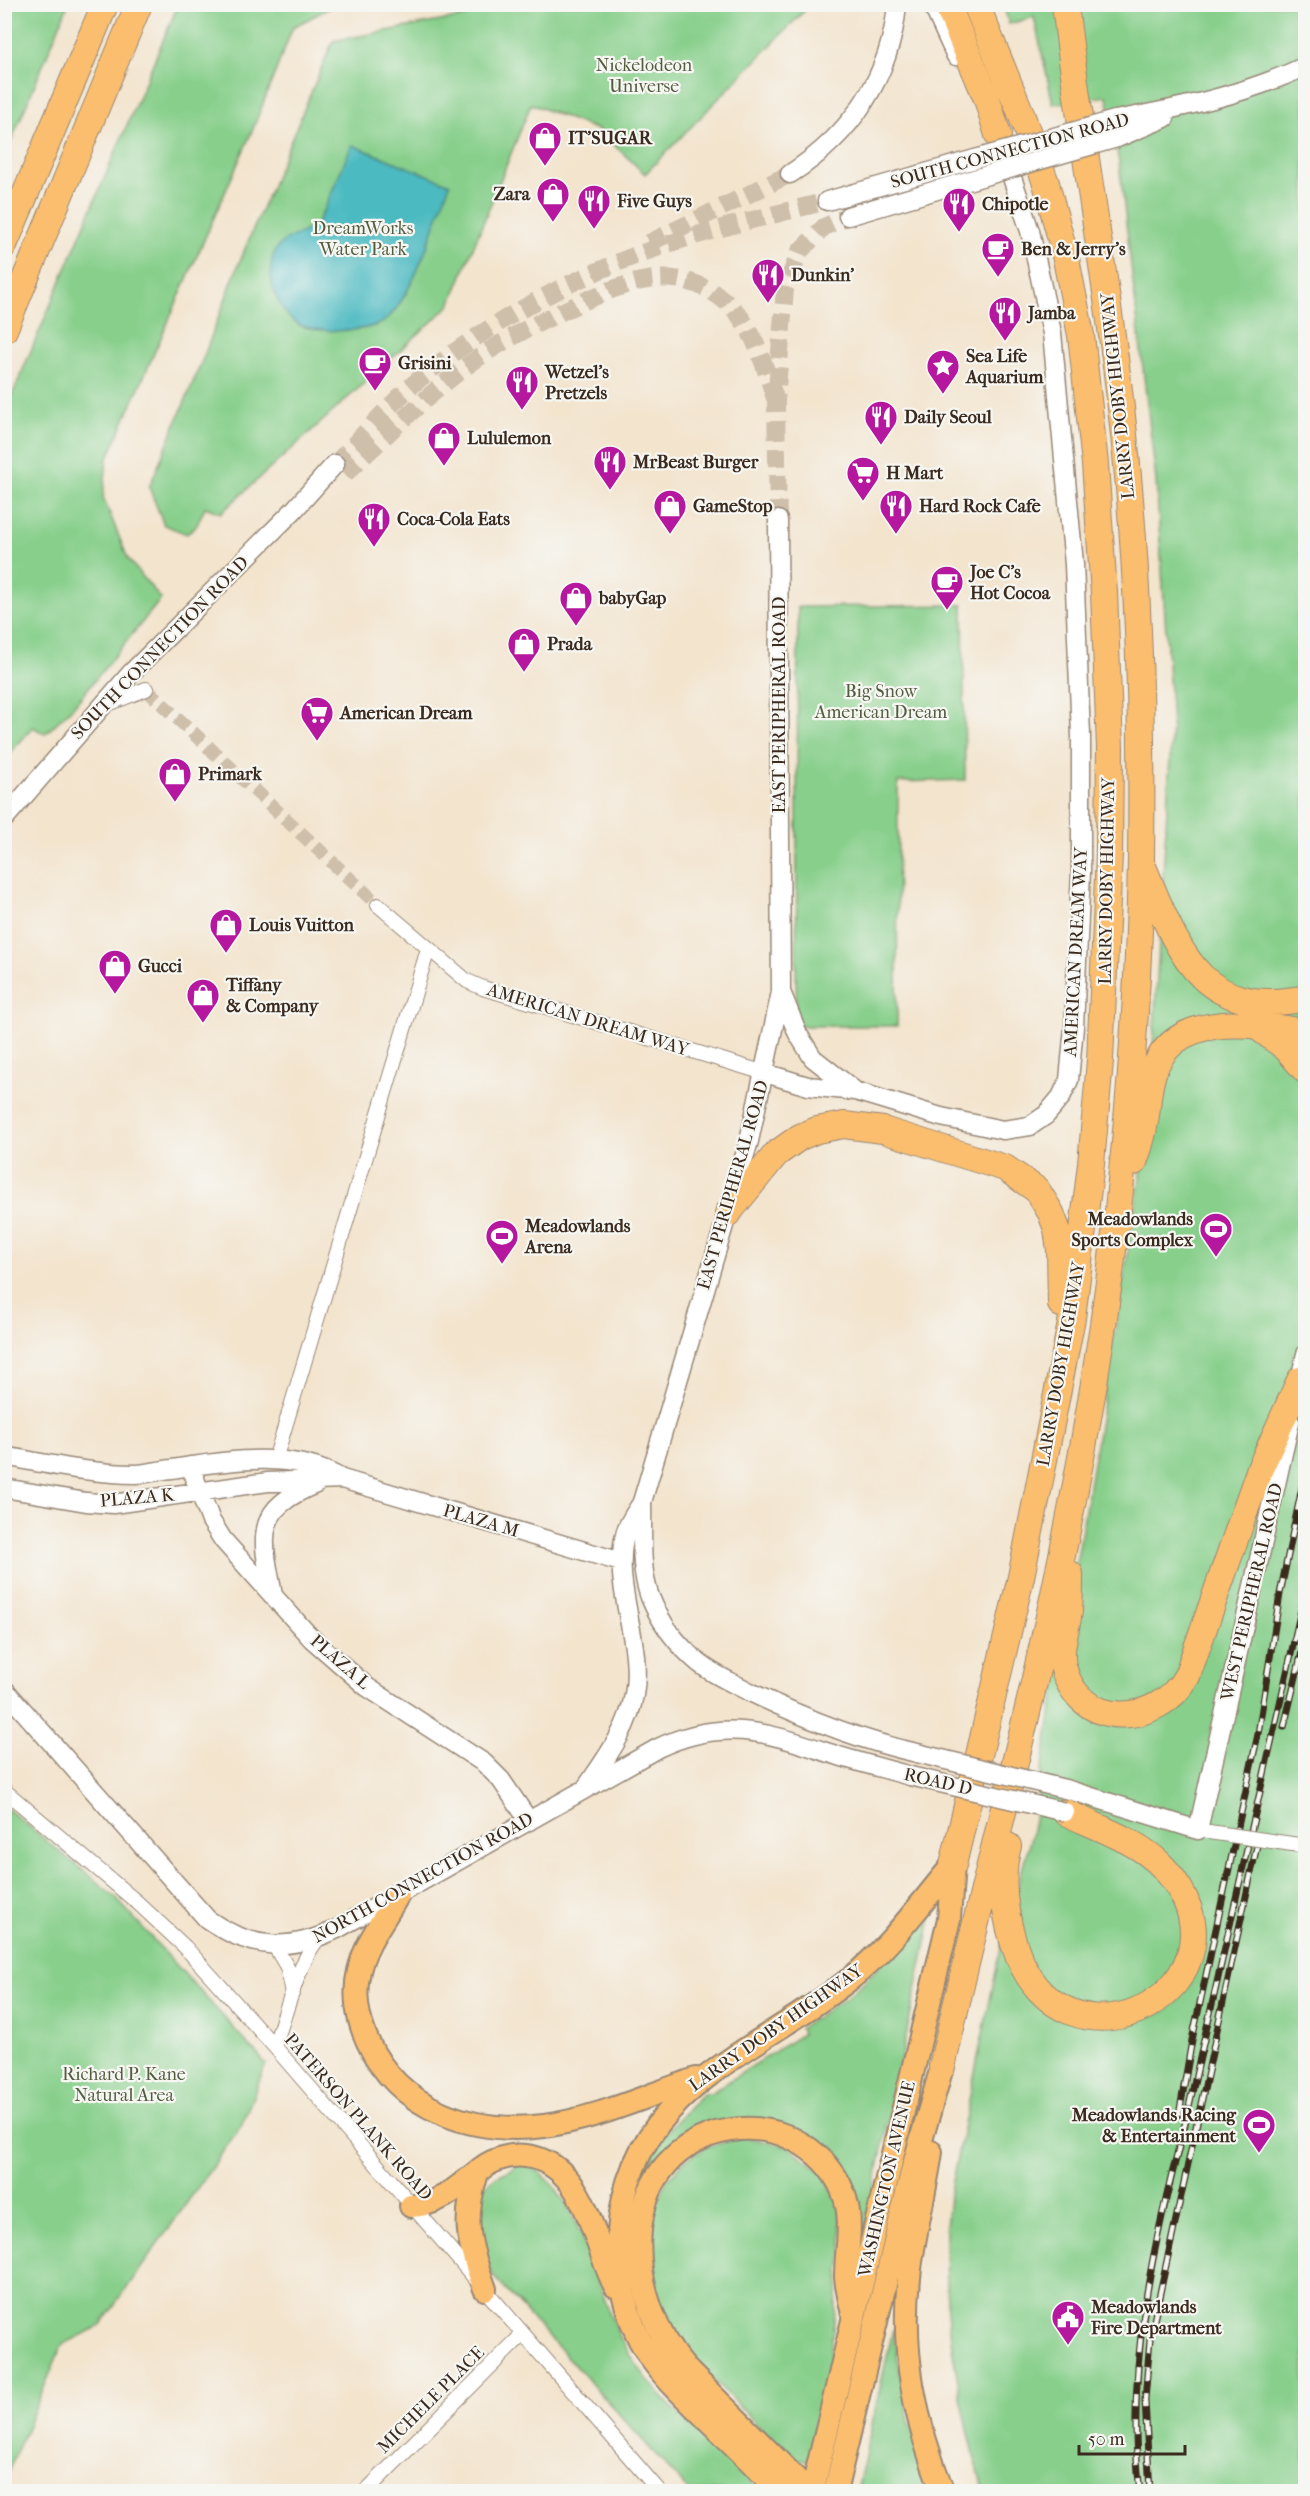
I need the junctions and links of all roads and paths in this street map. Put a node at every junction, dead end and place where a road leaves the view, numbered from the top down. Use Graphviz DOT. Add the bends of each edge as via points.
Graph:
graph roads {
  1 [pos="105,4"];
  2 [pos="139,4"];
  3 [pos="897,4"];
  4 [pos="932,4"];
  5 [pos="948,4"];
  6 [pos="976,4"];
  7 [pos="985,4"];
  8 [pos="1065,4"];
  9 [pos="990,38"];
  10 [pos="1305,66"];
  11 [pos="1194,106"];
  12 [pos="998,135"];
  13 [pos="978,168"];
  14 [pos="790,174"];
  15 [pos="827,201"];
  16 [pos="848,216"];
  17 [pos="4,245"];
  18 [pos="4,330"];
  19 [pos="340,469"];
  20 [pos="778,520"];
  21 [pos="146,689"];
  22 [pos="99,708"];
  23 [pos="4,819"];
  24 [pos="1141,861"];
  25 [pos="378,904"];
  26 [pos="428,949"];
  27 [pos="781,992"];
  28 [pos="1305,998"];
  29 [pos="1265,1002"];
  30 [pos="1305,1014"];
  31 [pos="1257,1027"];
  32 [pos="1305,1032"];
  33 [pos="1305,1071"];
  34 [pos="765,1073"];
  35 [pos="855,1091"];
  36 [pos="728,1213"];
  37 [pos="1116,1226"];
  38 [pos="1305,1354"];
  39 [pos="1060,1368"];
  40 [pos="1300,1380"];
  41 [pos="4,1456"];
  42 [pos="275,1461"];
  43 [pos="190,1466"];
  44 [pos="342,1479"];
  45 [pos="321,1482"];
  46 [pos="4,1488"];
  47 [pos="199,1491"];
  48 [pos="642,1502"];
  49 [pos="1072,1509"];
  50 [pos="621,1562"];
  51 [pos="273,1596"];
  52 [pos="4,1689"];
  53 [pos="1022,1736"];
  54 [pos="586,1788"];
  55 [pos="4,1790"];
  56 [pos="1067,1801"];
  57 [pos="529,1821"];
  58 [pos="1203,1831"];
  59 [pos="1302,1846"];
  60 [pos="953,1865"];
  61 [pos="398,1895"];
  62 [pos="320,1937"];
  63 [pos="273,1945"];
  64 [pos="292,1992"];
  65 [pos="274,2046"];
  66 [pos="942,2067"];
  67 [pos="706,2076"];
  68 [pos="477,2173"];
  69 [pos="411,2206"];
  70 [pos="484,2289"];
  71 [pos="626,2306"];
  72 [pos="854,2318"];
  73 [pos="523,2334"];
  74 [pos="775,2485"];
  75 [pos="365,2492"];
  76 [pos="660,2492"];
  77 [pos="810,2492"];
  78 [pos="835,2492"];
  79 [pos="943,2492"];
  1 -- 17 [label="highway"];
  2 -- 18 [label="highway"];
  3 -- 14 [label="street" via="885,62 864,104 833,142"];
  4 -- 12 [label="street, AMERICAN DREAM WAY"];
  5 -- 12 [label="highway"];
  6 -- 9 [label="highway, LARRY DOBY HIGHWAY"];
  7 -- 9 [label="highway"];
  8 -- 24 [label="highway, LARRY DOBY HIGHWAY" via="1109,306 1126,460 1138,639"];
  9 -- 39 [label="highway, LARRY DOBY HIGHWAY" via="1040,166 1072,284 1090,412 1105,604 1110,823 1104,988 1086,1205 1072,1318"];
  10 -- 11 [label="street, SOUTH CONNECTION ROAD" via="1246,91"];
  11 -- 13 [label="street, SOUTH CONNECTION ROAD, bridge" via="1115,120"];
  11 -- 13 [label="street, SOUTH CONNECTION ROAD, bridge" via="1117,138"];
  12 -- 35 [label="street, AMERICAN DREAM WAY" via="1023,206 1042,282 1067,462 1081,736 1080,882 1070,1071 1066,1088 1050,1111 1034,1124 1017,1130 973,1125"];
  13 -- 15 [label="street, SOUTH CONNECTION ROAD"];
  13 -- 16 [label="street, SOUTH CONNECTION ROAD"];
  19 -- 22 [label="street, SOUTH CONNECTION ROAD" via="321,482"];
  20 -- 27 [label="street, EAST PERIPHERAL ROAD"];
  21 -- 22 [label="street"];
  22 -- 23 [label="street, SOUTH CONNECTION ROAD"];
  24 -- 29 [label="highway" via="1186,961 1218,989 1243,1000"];
  24 -- 37 [label="highway, LARRY DOBY HIGHWAY" via="1131,1062"];
  25 -- 26 [label="street, AMERICAN DREAM WAY"];
  26 -- 34 [label="street, AMERICAN DREAM WAY" via="467,981 483,988"];
  26 -- 42 [label="street"];
  27 -- 34 [label="street, EAST PERIPHERAL ROAD"];
  27 -- 35 [label="street" via="798,1034 813,1058"];
  28 -- 29 [label="highway"];
  29 -- 30 [label="highway"];
  31 -- 32 [label="highway"];
  31 -- 33 [label="highway" via="1286,1048"];
  31 -- 37 [label="highway" via="1221,1024 1201,1028 1174,1042 1161,1056 1153,1072 1144,1128"];
  34 -- 35 [label="street, AMERICAN DREAM WAY" via="808,1086"];
  34 -- 36 [label="street, EAST PERIPHERAL ROAD"];
  36 -- 39 [label="highway" via="785,1147 817,1130 835,1126 873,1127 1005,1168 1037,1191 1057,1229"];
  36 -- 48 [label="street, EAST PERIPHERAL ROAD"];
  37 -- 49 [label="highway, LARRY DOBY HIGHWAY"];
  38 -- 40 [label="street, WEST PERIPHERAL ROAD"];
  39 -- 60 [label="highway, LARRY DOBY HIGHWAY" via="1023,1567"];
  40 -- 49 [label="highway" via="1258,1471 1187,1676 1171,1697 1145,1712 1113,1714 1094,1707 1077,1694 1065,1672 1062,1654 1069,1611"];
  40 -- 58 [label="street, WEST PERIPHERAL ROAD"];
  41 -- 43 [label="street, PLAZA K" via="81,1470 135,1474"];
  42 -- 43 [label="street, PLAZA M"];
  42 -- 44 [label="street, PLAZA M" via="326,1470"];
  43 -- 47 [label="street, PLAZA L"];
  44 -- 45 [label="street, PLAZA M"];
  44 -- 50 [label="street, PLAZA M"];
  45 -- 47 [label="street, PLAZA M" via="268,1482"];
  45 -- 51 [label="street" via="292,1493 279,1504 268,1522 264,1547"];
  46 -- 47 [label="street, PLAZA K" via="113,1504"];
  47 -- 51 [label="street, PLAZA L" via="222,1540"];
  48 -- 50 [label="street, EAST PERIPHERAL ROAD" via="627,1528"];
  48 -- 56 [label="street, ROAD D, bridge" via="642,1557 650,1596 665,1625 686,1652 717,1675 792,1711 868,1740"];
  49 -- 53 [label="highway, LARRY DOBY HIGHWAY"];
  50 -- 54 [label="street, EAST PERIPHERAL ROAD" via="636,1651 634,1695 619,1738"];
  51 -- 57 [label="street, PLAZA L" via="312,1639 367,1687 488,1767"];
  52 -- 63 [label="street, NORTH CONNECTION ROAD" via="207,1919 238,1937"];
  53 -- 56 [label="highway" via="1014,1823 1003,1882 1016,1950 1042,1991 1066,2010 1105,2019 1137,2013 1165,1996 1179,1979 1194,1940 1192,1920 1177,1884 1162,1865"];
  53 -- 66 [label="highway, LARRY DOBY HIGHWAY"];
  54 -- 56 [label="street, ROAD D, bridge" via="675,1740 721,1730 775,1734 910,1776"];
  54 -- 57 [label="street, NORTH CONNECTION ROAD"];
  55 -- 65 [label="street, PATERSON PLANK ROAD" via="170,1933"];
  56 -- 58 [label="street, ROAD D"];
  57 -- 61 [label="street, NORTH CONNECTION ROAD"];
  58 -- 59 [label="street, ROAD D, bridge"];
  60 -- 67 [label="main road, LARRY DOBY HIGHWAY" via="889,1942 851,1978"];
  60 -- 72 [label="main road, WASHINGTON AVENUE" via="949,1919"];
  61 -- 62 [label="street, NORTH CONNECTION ROAD"];
  61 -- 67 [label="main road" via="366,1948 358,1972 357,1998 365,2036 377,2059 396,2084 421,2103 465,2122 503,2127 543,2126 605,2112"];
  62 -- 63 [label="street, NORTH CONNECTION ROAD" via="291,1945"];
  62 -- 64 [label="street"];
  63 -- 64 [label="street" via="287,1967"];
  64 -- 65 [label="street"];
  65 -- 69 [label="street, PATERSON PLANK ROAD"];
  66 -- 78 [label="main road, WASHINGTON AVENUE" via="913,2168"];
  66 -- 79 [label="main road, LARRY DOBY HIGHWAY" via="909,2278 906,2332 914,2400"];
  67 -- 71 [label="main road, LARRY DOBY HIGHWAY" via="681,2096 655,2126 631,2173 621,2209 618,2245"];
  68 -- 69 [label="main road" via="441,2200"];
  68 -- 70 [label="main road" via="467,2210 467,2234"];
  68 -- 71 [label="main road" via="492,2162 522,2156 543,2161 560,2172 582,2201 605,2264"];
  69 -- 70 [label="street, PATERSON PLANK ROAD"];
  70 -- 73 [label="street, PATERSON PLANK ROAD"];
  71 -- 74 [label="main road, LARRY DOBY HIGHWAY" via="640,2341 658,2367"];
  72 -- 77 [label="main road, WASHINGTON AVENUE"];
  72 -- 77 [label="main road" via="846,2278 851,2228 847,2205 840,2184 812,2151 773,2132 740,2129 716,2133 694,2143 661,2171 646,2201 639,2237 643,2286 655,2324 684,2368"];
  73 -- 75 [label="street, MICHELE PLACE"];
  73 -- 76 [label="street, PATERSON PLANK ROAD"];
}
